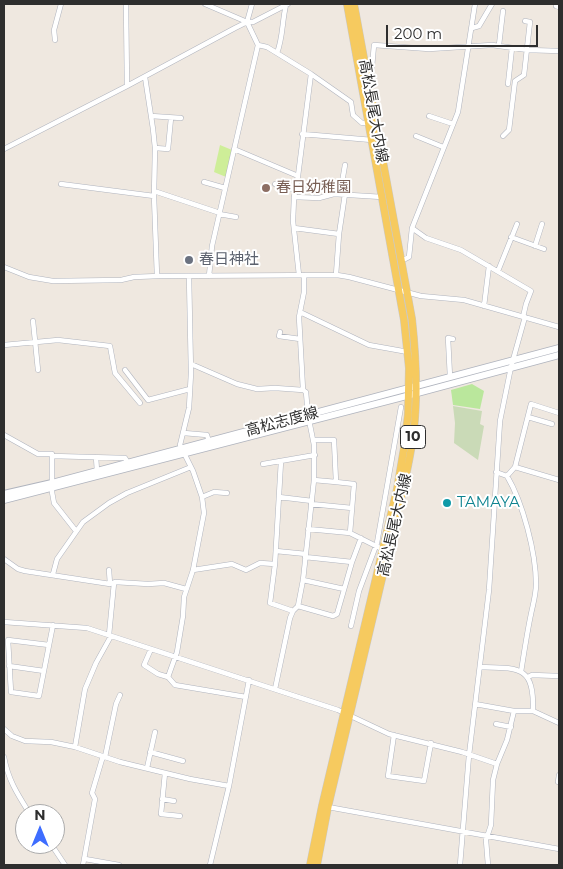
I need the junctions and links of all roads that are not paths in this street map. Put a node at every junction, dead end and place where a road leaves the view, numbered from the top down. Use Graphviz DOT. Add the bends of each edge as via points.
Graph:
graph roads {
  1 [pos="61,4"];
  2 [pos="126,4"];
  3 [pos="204,4"];
  4 [pos="252,4"];
  5 [pos="347,4"];
  6 [pos="354,4"];
  7 [pos="475,4"];
  8 [pos="492,4"];
  9 [pos="287,5"];
  10 [pos="503,11"];
  11 [pos="525,21"];
  12 [pos="248,22"];
  13 [pos="472,28"];
  14 [pos="55,40"];
  15 [pos="258,45"];
  16 [pos="374,45"];
  17 [pos="499,45"];
  18 [pos="468,46"];
  19 [pos="362,47"];
  20 [pos="512,48"];
  21 [pos="528,50"];
  22 [pos="559,51"];
  23 [pos="276,53"];
  24 [pos="366,68"];
  25 [pos="311,74"];
  26 [pos="145,77"];
  27 [pos="508,84"];
  28 [pos="127,86"];
  29 [pos="151,116"];
  30 [pos="429,116"];
  31 [pos="171,118"];
  32 [pos="181,118"];
  33 [pos="369,123"];
  34 [pos="453,124"];
  35 [pos="302,134"];
  36 [pos="416,136"];
  37 [pos="503,136"];
  38 [pos="372,140"];
  39 [pos="444,147"];
  40 [pos="154,148"];
  41 [pos="4,149"];
  42 [pos="234,149"];
  43 [pos="345,165"];
  44 [pos="298,176"];
  45 [pos="204,182"];
  46 [pos="61,184"];
  47 [pos="275,184"];
  48 [pos="225,188"];
  49 [pos="295,190"];
  50 [pos="154,194"];
  51 [pos="342,194"];
  52 [pos="294,197"];
  53 [pos="382,197"];
  54 [pos="220,213"];
  55 [pos="236,216"];
  56 [pos="517,224"];
  57 [pos="542,224"];
  58 [pos="294,228"];
  59 [pos="412,228"];
  60 [pos="339,234"];
  61 [pos="512,237"];
  62 [pos="535,246"];
  63 [pos="544,249"];
  64 [pos="401,261"];
  65 [pos="488,266"];
  66 [pos="4,267"];
  67 [pos="498,271"];
  68 [pos="302,275"];
  69 [pos="336,275"];
  70 [pos="156,276"];
  71 [pos="189,276"];
  72 [pos="209,276"];
  73 [pos="403,292"];
  74 [pos="484,306"];
  75 [pos="300,312"];
  76 [pos="524,317"];
  77 [pos="33,321"];
  78 [pos="559,327"];
  79 [pos="280,332"];
  80 [pos="300,339"];
  81 [pos="453,339"];
  82 [pos="35,342"];
  83 [pos="4,345"];
  84 [pos="559,348"];
  85 [pos="408,352"];
  86 [pos="559,355"];
  87 [pos="191,364"];
  88 [pos="512,364"];
  89 [pos="38,370"];
  90 [pos="125,370"];
  91 [pos="450,377"];
  92 [pos="190,389"];
  93 [pos="303,390"];
  94 [pos="416,390"];
  95 [pos="408,392"];
  96 [pos="140,403"];
  97 [pos="401,407"];
  98 [pos="559,413"];
  99 [pos="309,418"];
  100 [pos="528,418"];
  101 [pos="552,424"];
  102 [pos="184,433"];
  103 [pos="4,435"];
  104 [pos="313,440"];
  105 [pos="209,442"];
  106 [pos="184,452"];
  107 [pos="315,455"];
  108 [pos="52,456"];
  109 [pos="96,457"];
  110 [pos="282,461"];
  111 [pos="128,463"];
  112 [pos="263,464"];
  113 [pos="191,467"];
  114 [pos="515,467"];
  115 [pos="97,471"];
  116 [pos="496,472"];
  117 [pos="507,476"];
  118 [pos="314,480"];
  119 [pos="559,480"];
  120 [pos="336,482"];
  121 [pos="52,486"];
  122 [pos="227,493"];
  123 [pos="4,494"];
  124 [pos="202,497"];
  125 [pos="279,497"];
  126 [pos="4,500"];
  127 [pos="311,502"];
  128 [pos="352,508"];
  129 [pos="308,529"];
  130 [pos="76,531"];
  131 [pos="350,534"];
  132 [pos="361,538"];
  133 [pos="382,550"];
  134 [pos="276,551"];
  135 [pos="305,556"];
  136 [pos="4,559"];
  137 [pos="352,562"];
  138 [pos="275,564"];
  139 [pos="108,570"];
  140 [pos="192,570"];
  141 [pos="53,574"];
  142 [pos="303,580"];
  143 [pos="112,583"];
  144 [pos="186,589"];
  145 [pos="344,589"];
  146 [pos="298,606"];
  147 [pos="293,611"];
  148 [pos="4,622"];
  149 [pos="53,625"];
  150 [pos="351,626"];
  151 [pos="110,636"];
  152 [pos="49,646"];
  153 [pos="151,649"];
  154 [pos="174,657"];
  155 [pos="9,666"];
  156 [pos="480,667"];
  157 [pos="44,671"];
  158 [pos="520,672"];
  159 [pos="528,676"];
  160 [pos="559,676"];
  161 [pos="168,678"];
  162 [pos="249,680"];
  163 [pos="275,689"];
  164 [pos="120,695"];
  165 [pos="246,697"];
  166 [pos="475,704"];
  167 [pos="514,711"];
  168 [pos="534,711"];
  169 [pos="347,713"];
  170 [pos="496,724"];
  171 [pos="559,724"];
  172 [pos="511,727"];
  173 [pos="4,728"];
  174 [pos="154,732"];
  175 [pos="394,735"];
  176 [pos="431,743"];
  177 [pos="75,747"];
  178 [pos="150,752"];
  179 [pos="469,755"];
  180 [pos="104,757"];
  181 [pos="4,758"];
  182 [pos="183,760"];
  183 [pos="497,764"];
  184 [pos="147,768"];
  185 [pos="166,773"];
  186 [pos="559,775"];
  187 [pos="558,782"];
  188 [pos="229,786"];
  189 [pos="162,799"];
  190 [pos="174,800"];
  191 [pos="23,804"];
  192 [pos="328,808"];
  193 [pos="180,816"];
  194 [pos="462,832"];
  195 [pos="487,837"];
  196 [pos="559,849"];
  197 [pos="58,854"];
  198 [pos="85,859"];
  199 [pos="65,865"];
  200 [pos="83,865"];
  201 [pos="118,865"];
  202 [pos="210,865"];
  203 [pos="310,865"];
  204 [pos="316,865"];
  205 [pos="460,865"];
  206 [pos="488,865"];
  1 -- 14 [label="street" via="54,30"];
  2 -- 28 [label="street"];
  3 -- 12 [label="street"];
  4 -- 12 [label="street"];
  5 -- 33 [label="main road, 高松長尾大内線 / 10"];
  6 -- 19 [label="main road, 高松長尾大内線 / 10"];
  7 -- 13 [label="street"];
  8 -- 13 [label="street" via="479,26"];
  9 -- 12 [label="street"];
  9 -- 23 [label="street"];
  10 -- 17 [label="street"];
  11 -- 21 [label="street" via="530,22"];
  12 -- 15 [label="street"];
  12 -- 26 [label="street"];
  13 -- 18 [label="street"];
  15 -- 23 [label="street"];
  15 -- 42 [label="street"];
  16 -- 18 [label="street" via="429,49"];
  16 -- 19 [label="street"];
  16 -- 24 [label="street" via="372,67"];
  17 -- 18 [label="street"];
  17 -- 20 [label="street"];
  18 -- 34 [label="street" via="458,112"];
  19 -- 24 [label="main road, 高松長尾大内線 / 10"];
  20 -- 21 [label="street"];
  20 -- 27 [label="street"];
  21 -- 22 [label="street"];
  21 -- 37 [label="street" via="524,75 515,81 509,130"];
  23 -- 25 [label="street"];
  24 -- 64 [label="main road, 高松長尾大内線 / 10"];
  25 -- 33 [label="street" via="351,102 352,115 362,123"];
  25 -- 35 [label="street"];
  26 -- 28 [label="street"];
  26 -- 29 [label="street"];
  28 -- 41 [label="street"];
  29 -- 31 [label="street"];
  29 -- 40 [label="street"];
  30 -- 34 [label="street"];
  31 -- 32 [label="street"];
  31 -- 40 [label="street" via="168,149"];
  33 -- 38 [label="main road, 高松長尾大内線 / 10"];
  34 -- 39 [label="street"];
  35 -- 38 [label="street"];
  35 -- 44 [label="street"];
  36 -- 39 [label="street"];
  38 -- 53 [label="main road, 高松長尾大内線 / 10"];
  39 -- 59 [label="street"];
  40 -- 50 [label="street"];
  42 -- 44 [label="street"];
  42 -- 48 [label="street"];
  43 -- 51 [label="street"];
  44 -- 49 [label="street"];
  45 -- 48 [label="street"];
  46 -- 50 [label="street"];
  47 -- 49 [label="street"];
  48 -- 54 [label="street"];
  49 -- 52 [label="street"];
  50 -- 54 [label="street"];
  50 -- 70 [label="street"];
  51 -- 52 [label="street" via="319,198"];
  51 -- 53 [label="street"];
  51 -- 60 [label="street"];
  52 -- 58 [label="street"];
  53 -- 73 [label="main road, 高松長尾大内線 / 10"];
  54 -- 55 [label="street"];
  54 -- 72 [label="street"];
  56 -- 61 [label="street"];
  57 -- 62 [label="street"];
  58 -- 60 [label="street"];
  58 -- 68 [label="street"];
  59 -- 64 [label="street" via="409,257"];
  59 -- 65 [label="street" via="426,238 461,250"];
  60 -- 69 [label="street"];
  61 -- 62 [label="street"];
  61 -- 67 [label="street"];
  62 -- 63 [label="street"];
  64 -- 73 [label="main road, 高松長尾大内線 / 10"];
  65 -- 67 [label="street"];
  65 -- 74 [label="street"];
  66 -- 70 [label="street" via="29,277 53,281"];
  67 -- 76 [label="street" via="531,291"];
  68 -- 69 [label="street"];
  68 -- 72 [label="street"];
  68 -- 75 [label="street" via="304,292"];
  69 -- 73 [label="street"];
  70 -- 71 [label="street"];
  71 -- 72 [label="street"];
  71 -- 87 [label="street"];
  73 -- 74 [label="street" via="464,300"];
  73 -- 85 [label="main road, 高松長尾大内線 / 10"];
  73 -- 94 [label="main road, 高松長尾大内線 / 10" via="414,340"];
  74 -- 76 [label="street"];
  75 -- 80 [label="street"];
  75 -- 85 [label="street" via="369,345"];
  76 -- 78 [label="street"];
  76 -- 88 [label="street"];
  77 -- 82 [label="street"];
  79 -- 80 [label="street" via="279,336"];
  80 -- 93 [label="street"];
  81 -- 91 [label="street" via="448,338"];
  82 -- 83 [label="street"];
  82 -- 89 [label="street"];
  82 -- 96 [label="street" via="58,340 110,346 115,373"];
  84 -- 88 [label="main road, 高松志度線"];
  85 -- 95 [label="main road, 高松長尾大内線 / 10"];
  86 -- 88 [label="main road, 高松志度線"];
  87 -- 92 [label="street"];
  87 -- 93 [label="street" via="257,389"];
  88 -- 91 [label="main road, 高松志度線"];
  88 -- 94 [label="main road, 高松志度線"];
  88 -- 116 [label="street" via="500,421"];
  90 -- 92 [label="street" via="148,400"];
  91 -- 94 [label="main road, 高松志度線"];
  92 -- 102 [label="street"];
  93 -- 99 [label="street" via="306,392"];
  94 -- 95 [label="main road, 高松志度線"];
  94 -- 133 [label="main road, 高松長尾大内線 / 10" via="412,449"];
  95 -- 99 [label="main road, 高松志度線"];
  95 -- 133 [label="main road, 高松長尾大内線 / 10" via="404,448"];
  97 -- 133 [label="street"];
  98 -- 100 [label="street" via="531,404"];
  99 -- 104 [label="street"];
  99 -- 105 [label="main road, 高松志度線"];
  99 -- 106 [label="main road, 高松志度線"];
  100 -- 101 [label="street"];
  100 -- 114 [label="street"];
  102 -- 105 [label="street" via="207,435"];
  102 -- 106 [label="street" via="180,445"];
  103 -- 108 [label="street" via="38,454"];
  104 -- 107 [label="street"];
  104 -- 120 [label="street" via="334,440"];
  105 -- 106 [label="main road, 高松志度線"];
  106 -- 111 [label="main road, 高松志度線"];
  106 -- 113 [label="street"];
  106 -- 121 [label="main road, 高松志度線"];
  107 -- 110 [label="street"];
  107 -- 118 [label="street"];
  108 -- 109 [label="street"];
  108 -- 121 [label="street"];
  109 -- 111 [label="street" via="125,458"];
  109 -- 115 [label="street"];
  110 -- 112 [label="street"];
  110 -- 125 [label="street"];
  111 -- 115 [label="main road, 高松志度線"];
  113 -- 124 [label="street"];
  113 -- 130 [label="street" via="109,503"];
  114 -- 117 [label="street"];
  114 -- 119 [label="street"];
  115 -- 121 [label="main road, 高松志度線"];
  116 -- 117 [label="street"];
  116 -- 156 [label="street" via="493,540"];
  117 -- 158 [label="street" via="525,523 534,558 536,584"];
  118 -- 120 [label="street"];
  118 -- 127 [label="street"];
  120 -- 128 [label="street" via="354,484"];
  121 -- 123 [label="main road, 高松志度線"];
  121 -- 126 [label="main road, 高松志度線"];
  121 -- 130 [label="street" via="54,503"];
  122 -- 124 [label="street" via="214,492"];
  124 -- 140 [label="street" via="204,513"];
  125 -- 127 [label="street"];
  125 -- 134 [label="street"];
  127 -- 128 [label="street"];
  127 -- 129 [label="street"];
  128 -- 131 [label="street"];
  129 -- 131 [label="street"];
  129 -- 135 [label="street"];
  130 -- 141 [label="street" via="57,559"];
  131 -- 132 [label="street"];
  132 -- 133 [label="street"];
  132 -- 137 [label="street"];
  133 -- 150 [label="street" via="359,591"];
  133 -- 169 [label="main road, 高松長尾大内線 / 10"];
  134 -- 135 [label="street"];
  134 -- 138 [label="street"];
  135 -- 137 [label="street"];
  135 -- 142 [label="street"];
  136 -- 141 [label="street" via="18,569"];
  137 -- 145 [label="street"];
  138 -- 140 [label="street" via="260,563 246,570 232,564"];
  138 -- 147 [label="street" via="270,604"];
  139 -- 143 [label="street"];
  140 -- 144 [label="street"];
  141 -- 143 [label="street"];
  142 -- 145 [label="street"];
  142 -- 146 [label="street"];
  143 -- 144 [label="street" via="164,583"];
  143 -- 151 [label="street"];
  144 -- 154 [label="street"];
  145 -- 146 [label="street" via="337,614 333,616"];
  146 -- 147 [label="street"];
  147 -- 163 [label="street"];
  148 -- 149 [label="street"];
  149 -- 151 [label="street" via="87,628"];
  149 -- 152 [label="street"];
  151 -- 153 [label="street"];
  151 -- 177 [label="street" via="85,689"];
  152 -- 155 [label="street" via="8,640"];
  152 -- 157 [label="street"];
  153 -- 154 [label="street"];
  153 -- 161 [label="street" via="144,665"];
  154 -- 161 [label="street"];
  154 -- 162 [label="street"];
  155 -- 157 [label="street"];
  155 -- 157 [label="street" via="11,692 38,696"];
  156 -- 158 [label="street"];
  156 -- 166 [label="street"];
  158 -- 159 [label="street"];
  159 -- 160 [label="street"];
  159 -- 168 [label="street"];
  161 -- 165 [label="street" via="178,687"];
  162 -- 163 [label="street"];
  162 -- 165 [label="street"];
  163 -- 169 [label="street"];
  164 -- 180 [label="street"];
  165 -- 188 [label="street"];
  166 -- 167 [label="street"];
  166 -- 179 [label="street"];
  167 -- 168 [label="street"];
  167 -- 172 [label="street"];
  168 -- 171 [label="street"];
  169 -- 175 [label="street"];
  169 -- 192 [label="main road, 高松長尾大内線 / 10"];
  169 -- 203 [label="main road, 高松長尾大内線 / 10"];
  170 -- 172 [label="street"];
  172 -- 183 [label="street"];
  173 -- 177 [label="street" via="12,736 25,741"];
  174 -- 178 [label="street"];
  175 -- 176 [label="street"];
  175 -- 176 [label="street" via="388,776 424,781"];
  176 -- 179 [label="street"];
  177 -- 180 [label="street"];
  178 -- 182 [label="street"];
  178 -- 184 [label="street"];
  179 -- 183 [label="street"];
  179 -- 194 [label="street"];
  180 -- 184 [label="street"];
  180 -- 198 [label="street" via="92,793 95,799"];
  181 -- 191 [label="street" via="9,780"];
  183 -- 195 [label="street"];
  184 -- 185 [label="street"];
  185 -- 188 [label="street"];
  185 -- 189 [label="street"];
  186 -- 187 [label="street"];
  188 -- 202 [label="street"];
  189 -- 190 [label="street"];
  189 -- 193 [label="street" via="161,814"];
  192 -- 194 [label="street"];
  192 -- 204 [label="main road, 高松長尾大内線 / 10"];
  194 -- 195 [label="street"];
  194 -- 205 [label="street"];
  195 -- 196 [label="street"];
  195 -- 206 [label="street"];
  197 -- 199 [label="street"];
  198 -- 200 [label="street"];
  198 -- 201 [label="street"];
}
